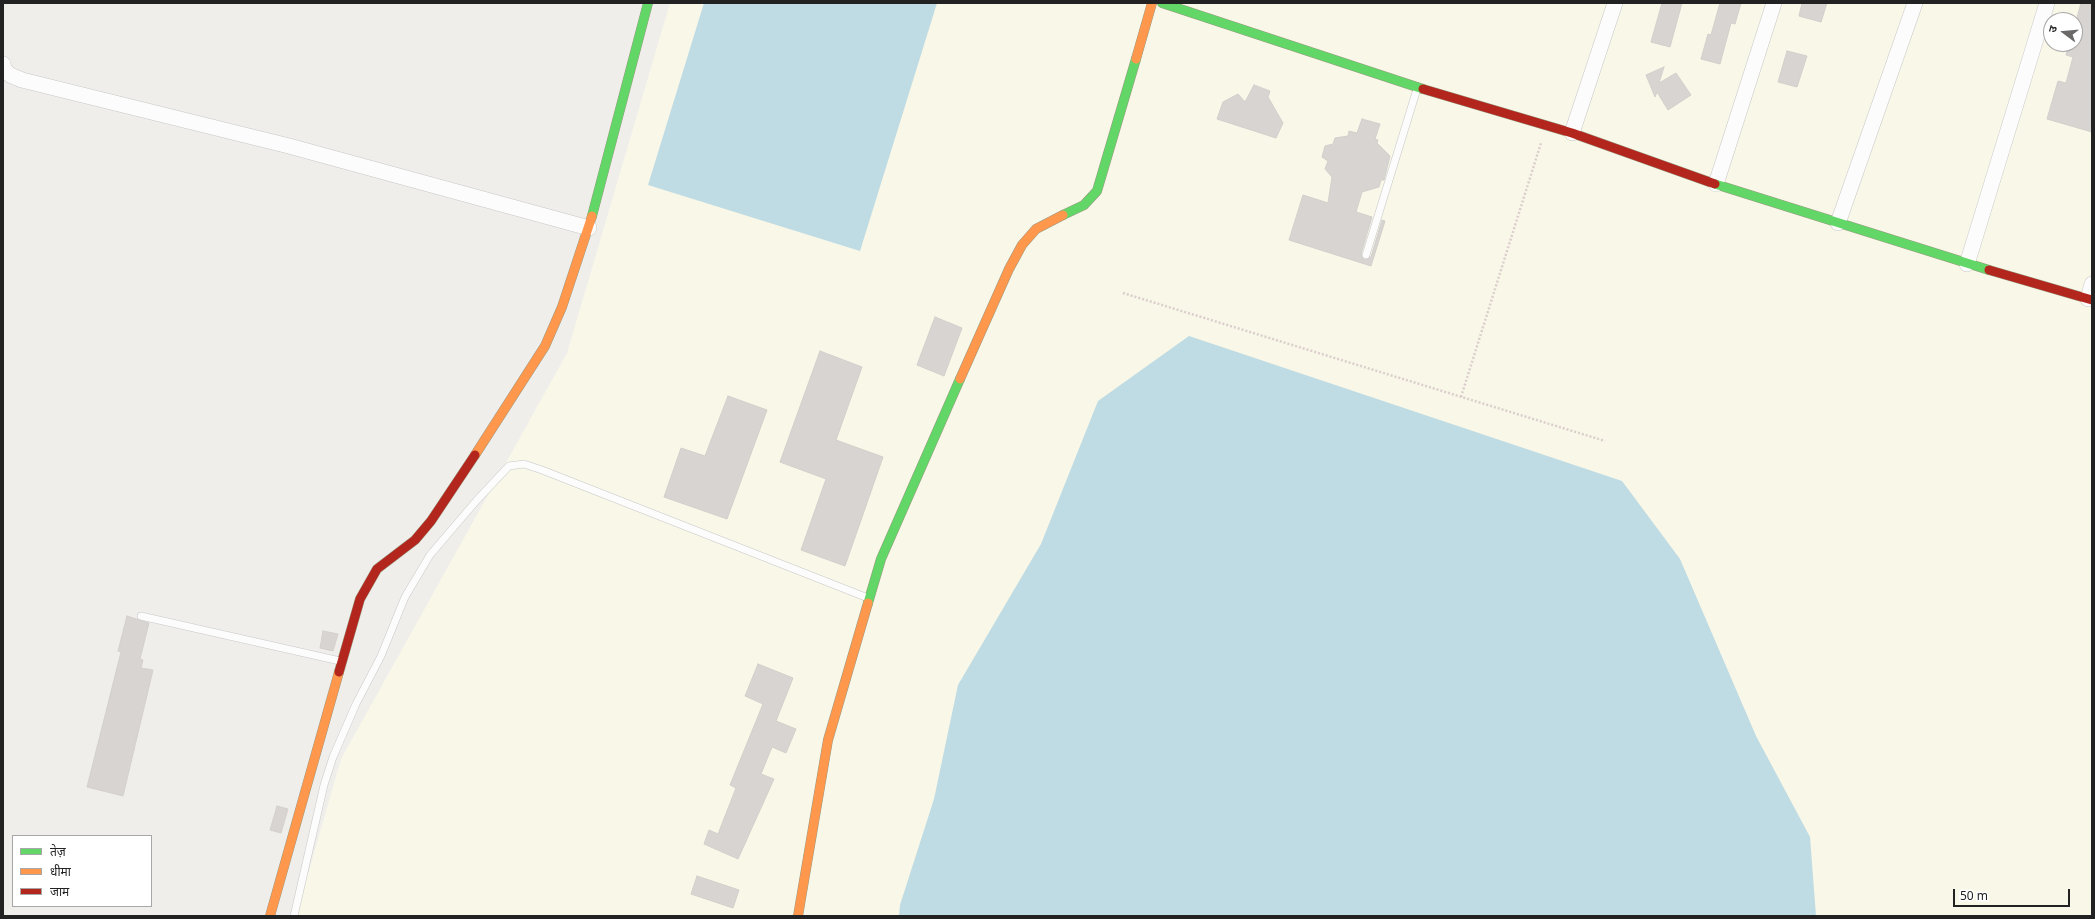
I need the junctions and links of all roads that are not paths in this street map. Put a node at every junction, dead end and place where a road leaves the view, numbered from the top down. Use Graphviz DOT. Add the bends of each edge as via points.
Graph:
graph roads {
  1 [pos="648,3"];
  2 [pos="1152,3"];
  3 [pos="1162,3"];
  4 [pos="1615,3"];
  5 [pos="1774,3"];
  6 [pos="1915,3"];
  7 [pos="2048,3"];
  8 [pos="3,64"];
  9 [pos="1417,87"];
  10 [pos="1572,133"];
  11 [pos="1716,184"];
  12 [pos="1838,223"];
  13 [pos="589,228"];
  14 [pos="1366,255"];
  15 [pos="1967,264"];
  16 [pos="2092,284"];
  17 [pos="2090,300"];
  18 [pos="869,598"];
  19 [pos="142,616"];
  20 [pos="343,662"];
  21 [pos="270,916"];
  22 [pos="294,916"];
  23 [pos="798,916"];
  1 -- 13 [label="street"];
  2 -- 18 [label="street" via="1097,191 1084,205 1036,229 1018,251 881,559"];
  3 -- 9 [label="street"];
  4 -- 10 [label="street"];
  5 -- 11 [label="street"];
  6 -- 12 [label="street"];
  7 -- 15 [label="street"];
  8 -- 13 [label="street" via="10,75 22,80 289,146"];
  9 -- 10 [label="street"];
  9 -- 14 [label="lane"];
  10 -- 11 [label="street"];
  11 -- 12 [label="street"];
  12 -- 15 [label="street"];
  13 -- 20 [label="street" via="562,307 545,346 431,521 415,540 377,569 360,599"];
  15 -- 17 [label="street"];
  16 -- 17 [label="street"];
  18 -- 22 [label="lane" via="542,470 524,464 509,466 430,555 406,597 333,757 324,785"];
  18 -- 23 [label="street" via="828,740"];
  19 -- 20 [label="lane"];
  20 -- 21 [label="street"];
}
